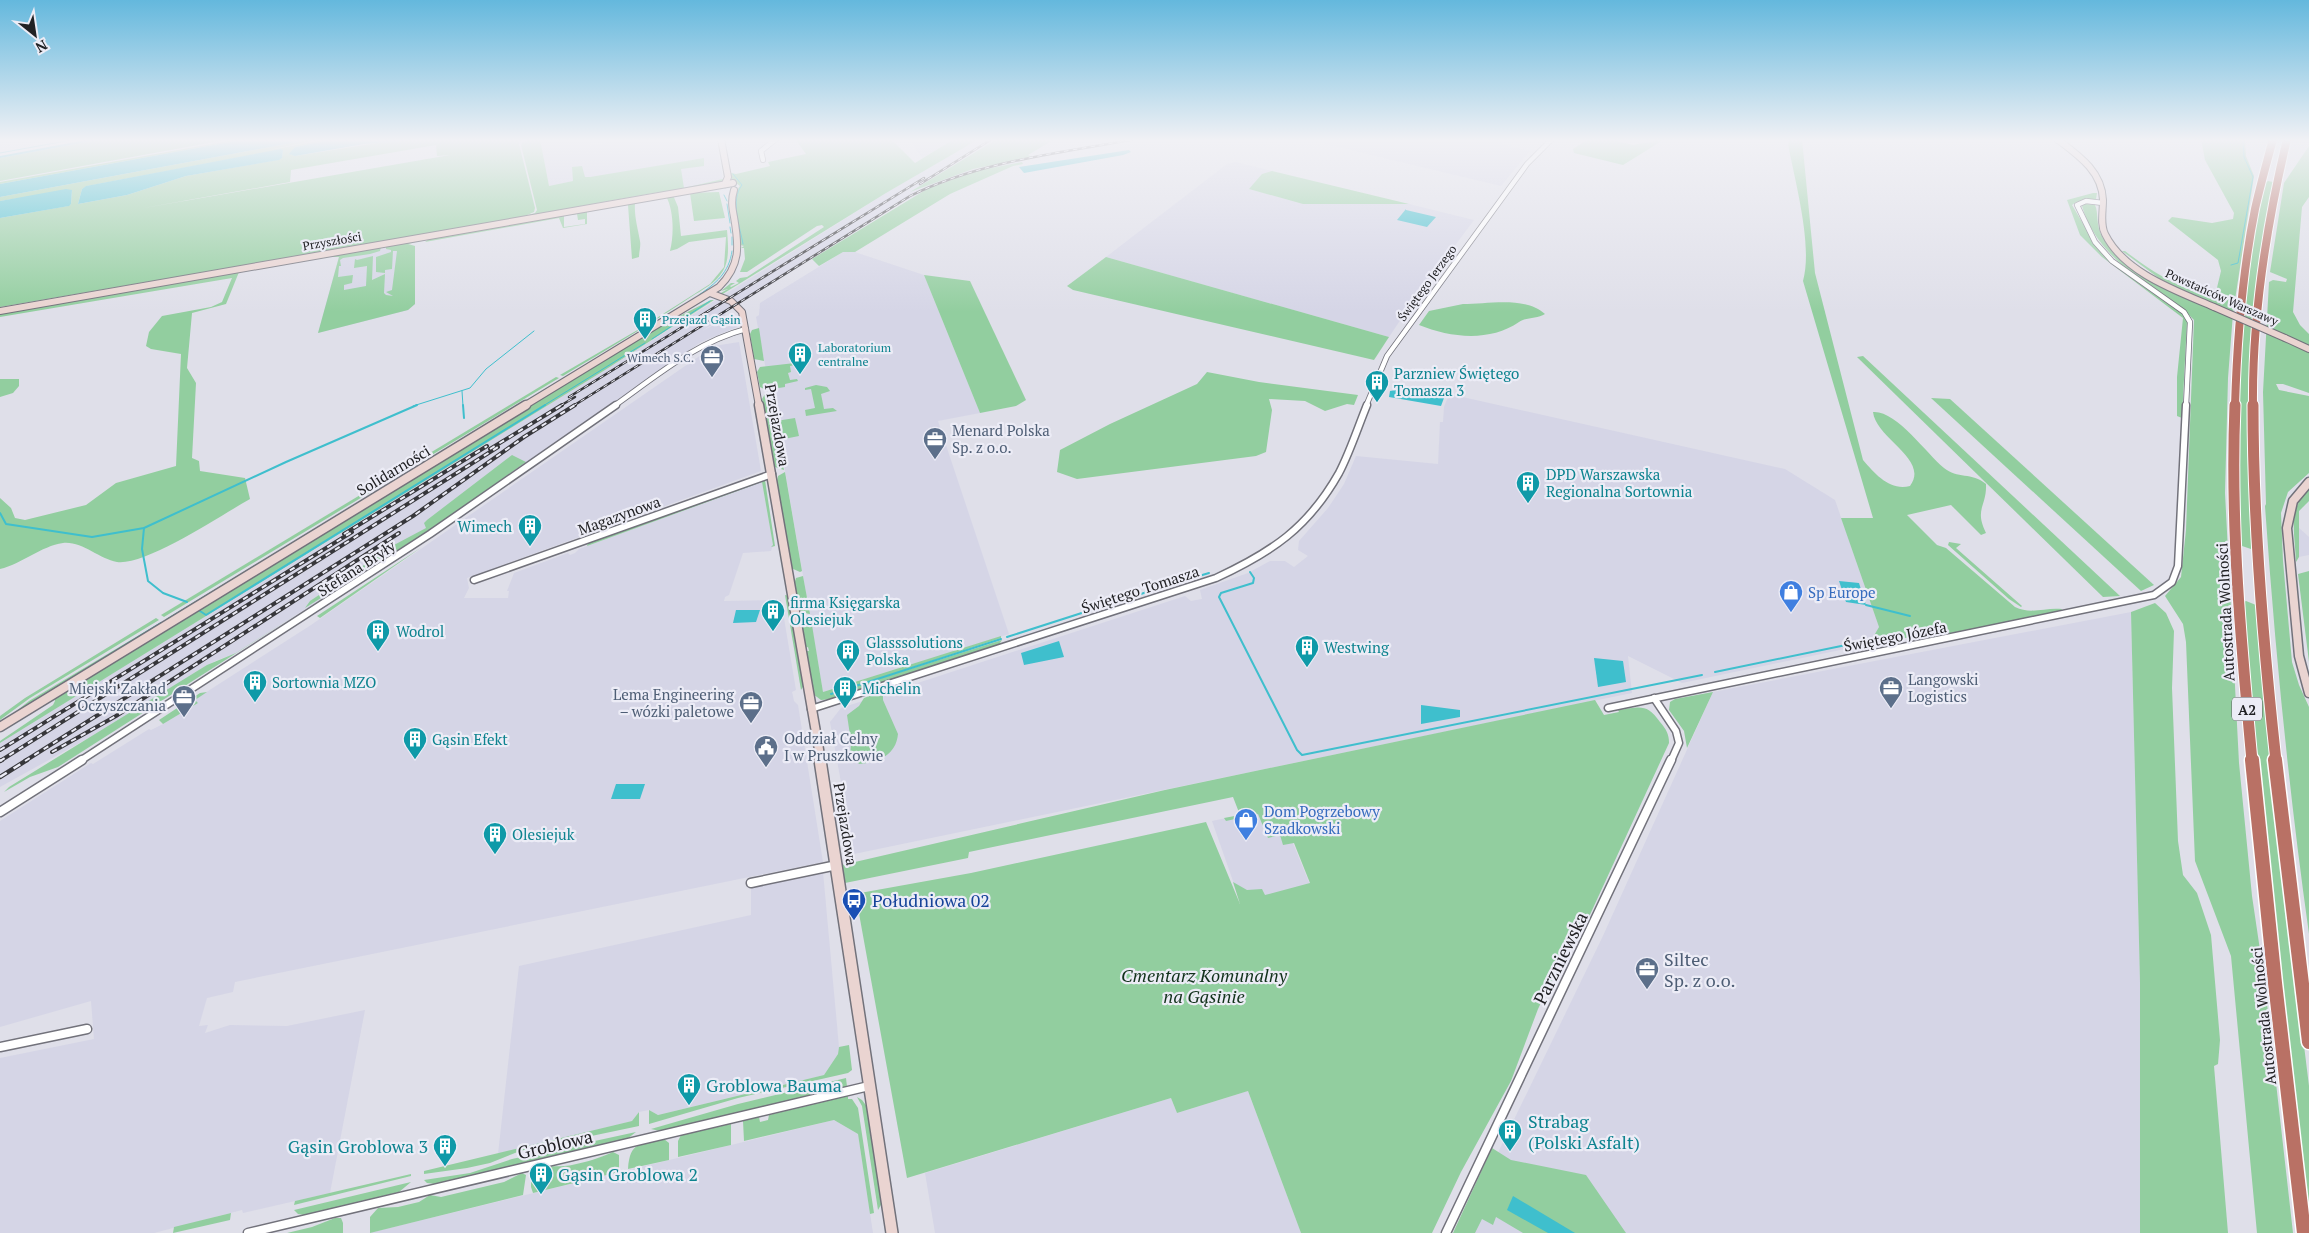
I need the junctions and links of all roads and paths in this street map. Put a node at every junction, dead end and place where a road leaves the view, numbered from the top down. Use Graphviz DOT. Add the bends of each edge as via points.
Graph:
graph roads {
  1 [pos="645,197"];
  2 [pos="1503,197"];
  3 [pos="2103,197"];
  4 [pos="2259,197"];
  5 [pos="2274,197"];
  6 [pos="731,199"];
  7 [pos="2103,203"];
  8 [pos="710,293"];
  9 [pos="0,311"];
  10 [pos="747,331"];
  11 [pos="2309,349"];
  12 [pos="1379,372"];
  13 [pos="772,474"];
  14 [pos="2309,482"];
  15 [pos="474,580"];
  16 [pos="2309,693"];
  17 [pos="1654,698"];
  18 [pos="1608,708"];
  19 [pos="811,709"];
  20 [pos="0,727"];
  21 [pos="0,812"];
  22 [pos="837,865"];
  23 [pos="751,883"];
  24 [pos="87,1029"];
  25 [pos="2309,1042"];
  26 [pos="0,1047"];
  27 [pos="869,1086"];
  28 [pos="248,1233"];
  29 [pos="892,1233"];
  30 [pos="1446,1233"];
  31 [pos="2304,1233"];
  1 -- 9 [label="street, Przyszłości"];
  2 -- 12 [label="street, Świętego Jerzego"];
  3 -- 7 [label="street, Powstańców Warszawy"];
  4 -- 31 [label="highway, Autostrada Wolności / A2" via="2243,293 2235,418 2236,532 2252,768"];
  5 -- 25 [label="highway, A2" via="2260,285 2254,466 2272,731"];
  6 -- 8 [label="street, Solidarności" via="737,263 728,279"];
  7 -- 11 [label="street, Powstańców Warszawy, bridge" via="2103,228 2123,256 2163,283"];
  7 -- 17 [label="street, Świętego Józefa" via="2086,201 2077,205 2095,242 2112,261 2184,312 2190,322 2177,572 2172,582 2154,595"];
  8 -- 10 [label="street, Przejazdowa" via="739,306"];
  8 -- 20 [label="street, Solidarności"];
  10 -- 13 [label="street, Przejazdowa"];
  10 -- 21 [label="street, Stefana Bryły" via="721,337 690,353 422,540"];
  12 -- 19 [label="street, Świętego Tomasza" via="1339,472 1324,497 1293,534 1253,561 1199,584"];
  13 -- 15 [label="street, Magazynowa"];
  13 -- 19 [label="street, Przejazdowa"];
  14 -- 16 [label="street" via="2292,502 2287,528 2299,656"];
  17 -- 18 [label="street, Świętego Józefa"];
  17 -- 30 [label="street, Parzniewska" via="1676,731 1679,742"];
  19 -- 22 [label="street, Przejazdowa"];
  22 -- 23 [label="street"];
  22 -- 27 [label="street, Przejazdowa"];
  24 -- 26 [label="street"];
  27 -- 28 [label="street, Groblowa"];
  27 -- 29 [label="street, Przejazdowa"];
}
